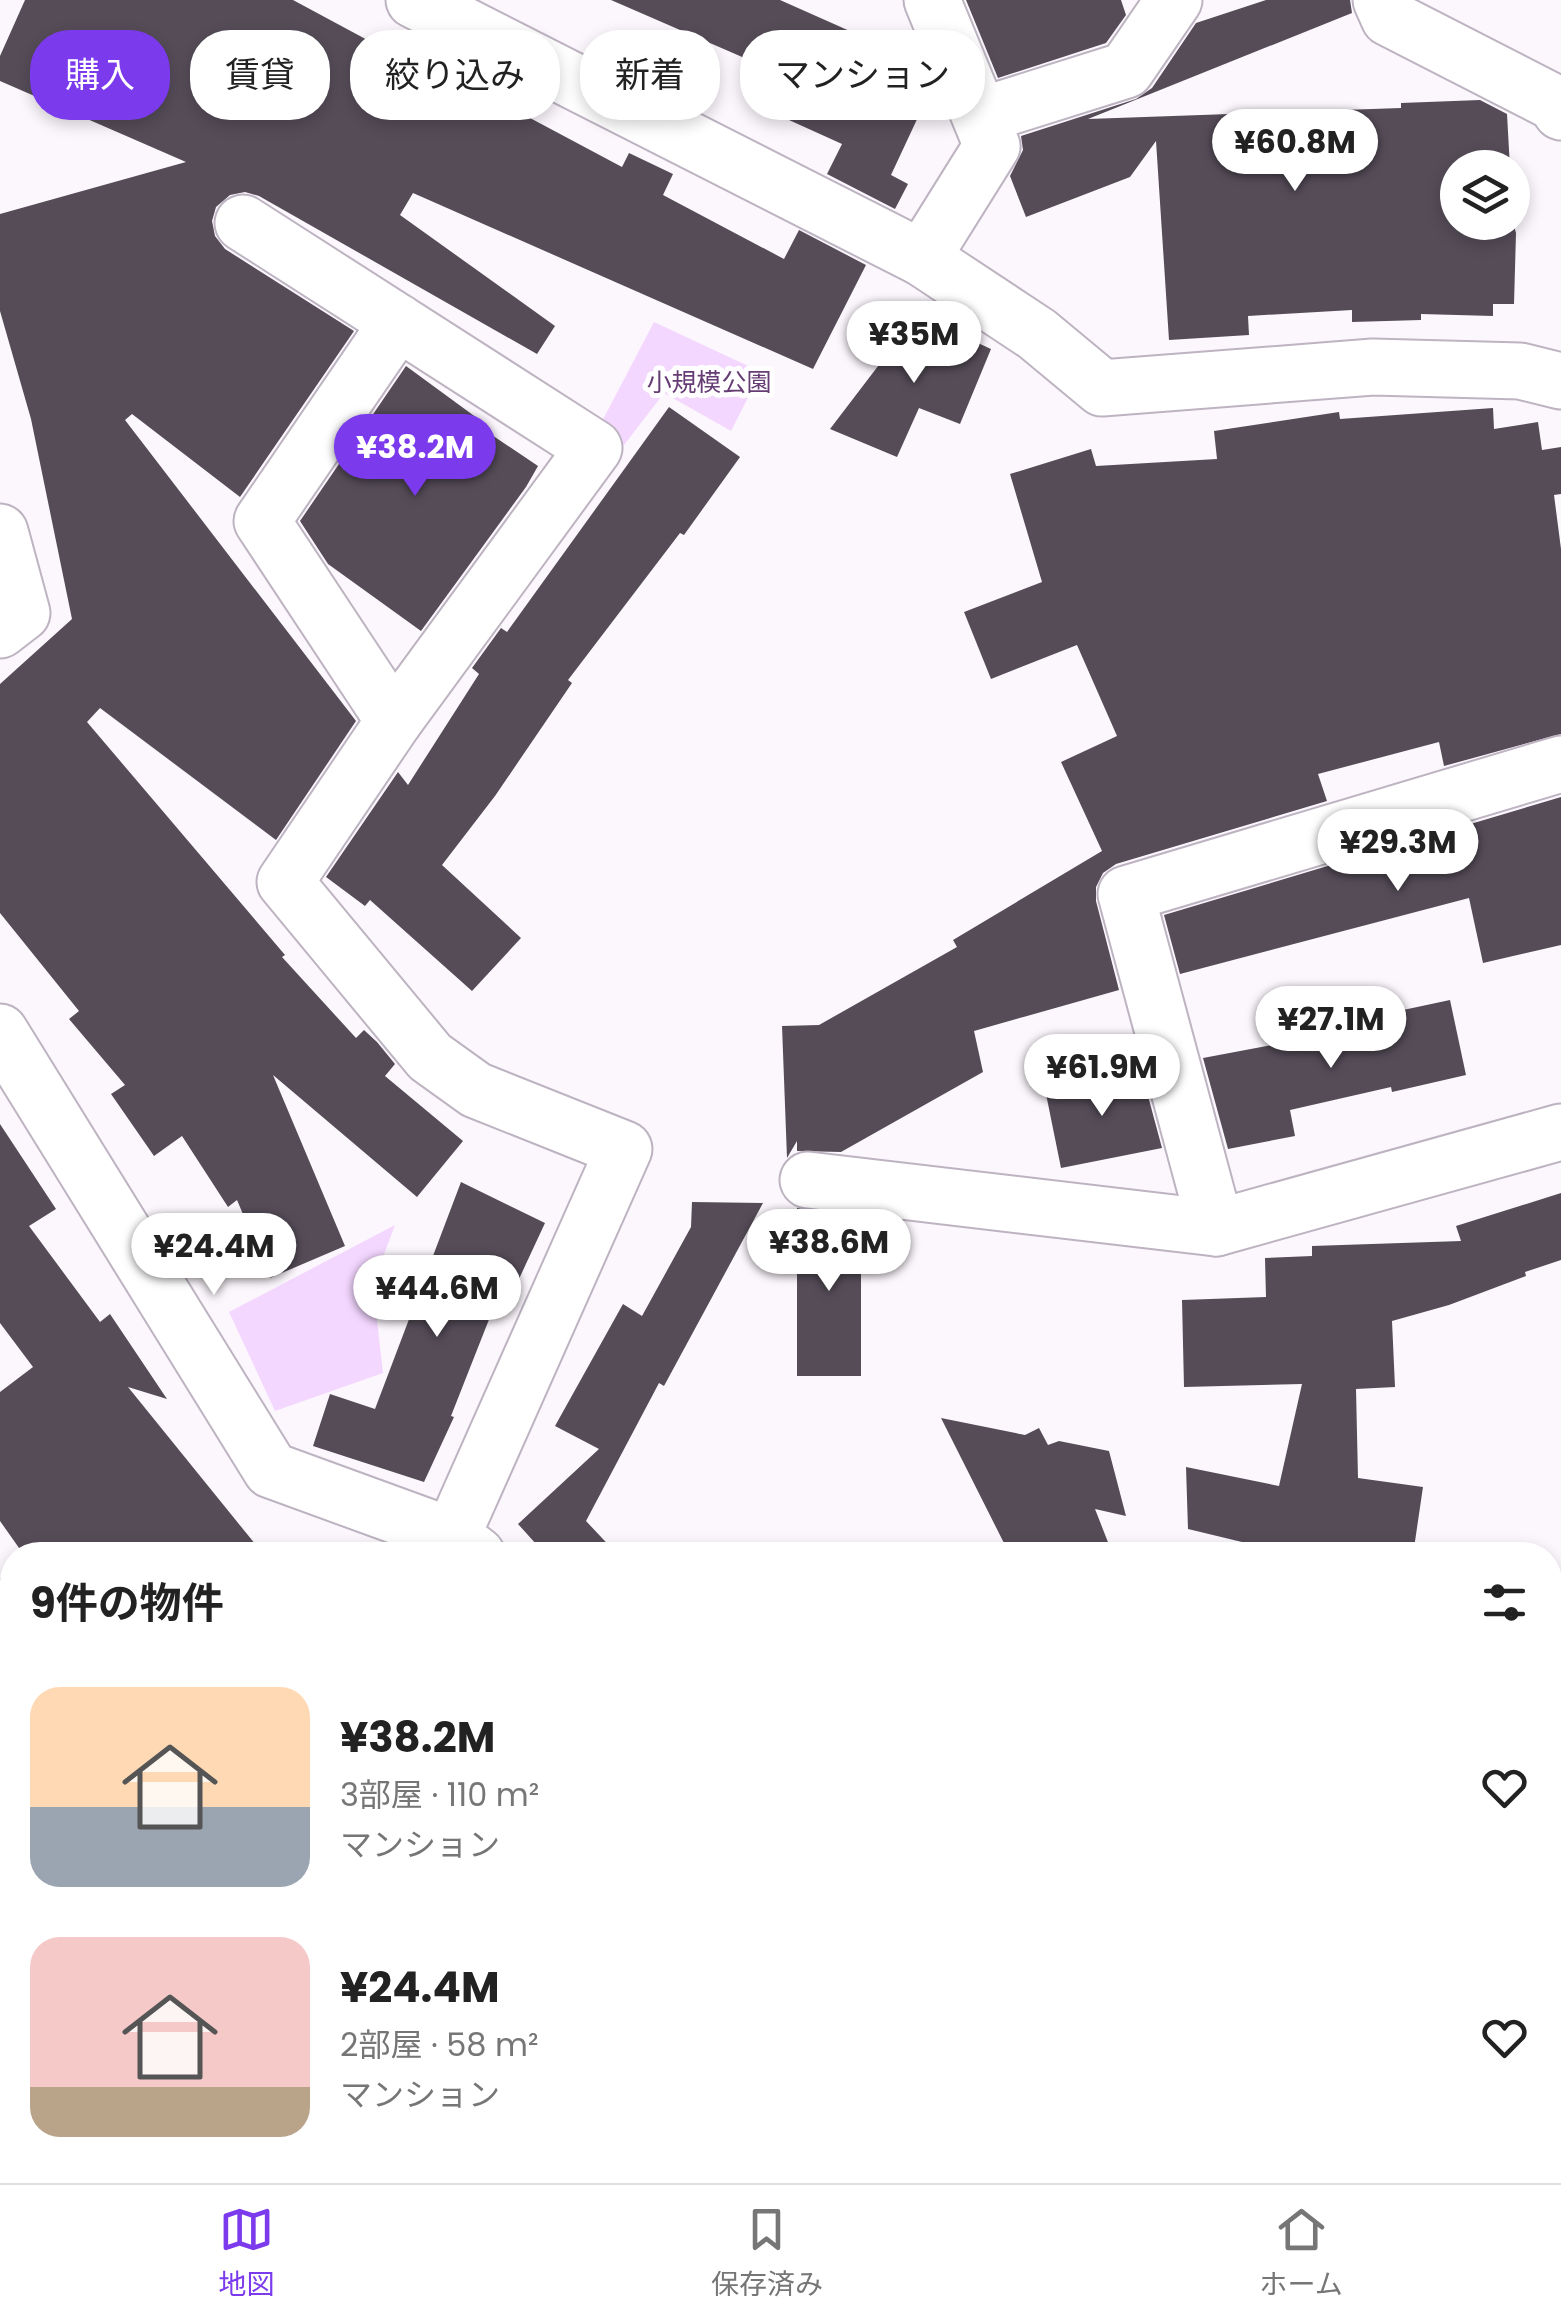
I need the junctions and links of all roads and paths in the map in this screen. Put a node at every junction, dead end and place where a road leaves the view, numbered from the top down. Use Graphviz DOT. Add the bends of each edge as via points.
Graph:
graph roads {
  1 [pos="414,0"];
  2 [pos="932,0"];
  3 [pos="1174,0"];
  4 [pos="1381,0"];
  5 [pos="944,30"];
  6 [pos="1561,112"];
  7 [pos="985,114"];
  8 [pos="982,120"];
  9 [pos="243,223"];
  10 [pos="922,258"];
  11 [pos="398,322"];
  12 [pos="1561,381"];
  13 [pos="0,532"];
  14 [pos="0,630"];
  15 [pos="394,721"];
  16 [pos="1561,764"];
  17 [pos="0,1032"];
  18 [pos="1561,1132"];
  19 [pos="808,1180"];
  20 [pos="1216,1228"];
  21 [pos="454,1542"];
  22 [pos="466,1542"];
  1 -- 10 [label="street"];
  2 -- 5 [label="street"];
  3 -- 7 [label="street" via="1126,70"];
  4 -- 6 [label="street" via="1389,18 1555,103"];
  8 -- 10 [label="street" via="992,146"];
  9 -- 11 [label="street"];
  10 -- 12 [label="street" via="1037,334 1102,388 1372,367 1520,370"];
  11 -- 15 [label="street" via="262,521"];
  11 -- 15 [label="street" via="594,448"];
  13 -- 14 [label="street" via="22,613"];
  15 -- 22 [label="street" via="286,882 430,1057 476,1090 624,1149"];
  16 -- 20 [label="street" via="1126,894"];
  17 -- 21 [label="street" via="270,1470"];
  18 -- 20 [label="street"];
  19 -- 20 [label="street"];
}
